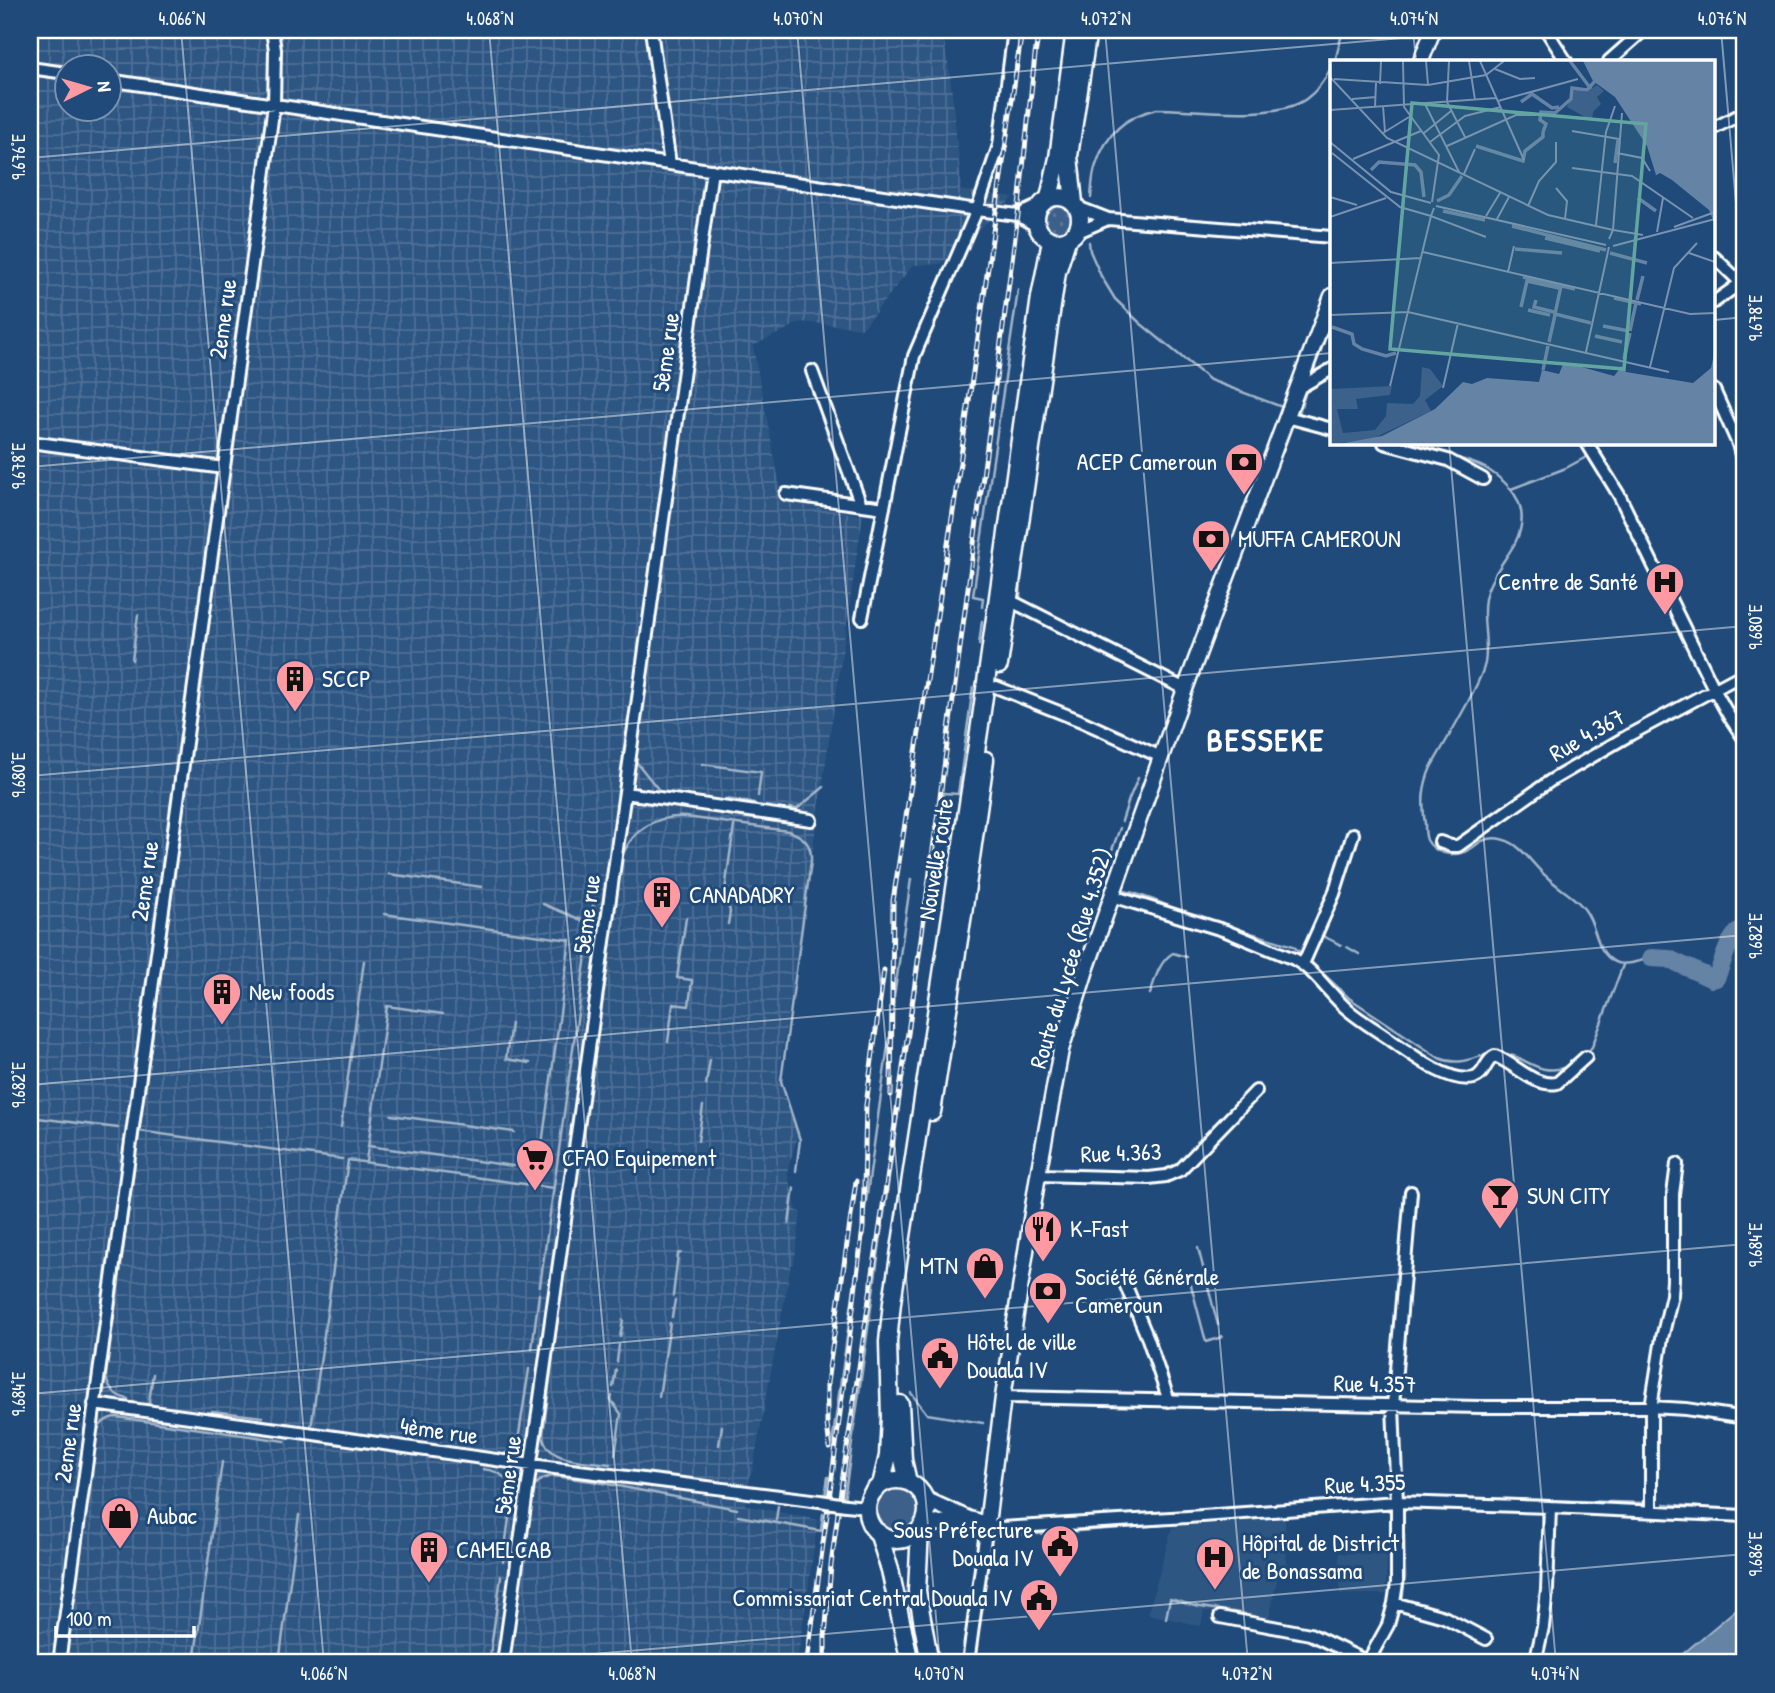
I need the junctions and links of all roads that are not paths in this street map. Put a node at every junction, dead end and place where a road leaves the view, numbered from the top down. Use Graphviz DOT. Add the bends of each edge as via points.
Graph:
graph roads {
  1 [pos="272,30"];
  2 [pos="651,30"];
  3 [pos="1014,30"];
  4 [pos="1074,30"];
  5 [pos="1088,30"];
  6 [pos="1433,30"];
  7 [pos="1546,30"];
  8 [pos="1644,30"];
  9 [pos="1421,60"];
  10 [pos="1565,60"];
  11 [pos="1610,60"];
  12 [pos="30,68"];
  13 [pos="52,71"];
  14 [pos="122,82"];
  15 [pos="274,104"];
  16 [pos="1745,112"];
  17 [pos="1716,127"];
  18 [pos="670,164"];
  19 [pos="712,170"];
  20 [pos="1045,202"];
  21 [pos="1075,205"];
  22 [pos="977,210"];
  23 [pos="1018,215"];
  24 [pos="1108,219"];
  25 [pos="1036,226"];
  26 [pos="1330,237"];
  27 [pos="1065,238"];
  28 [pos="1716,259"];
  29 [pos="1743,282"];
  30 [pos="1330,301"];
  31 [pos="1716,301"];
  32 [pos="1330,370"];
  33 [pos="812,371"];
  34 [pos="1297,389"];
  35 [pos="1716,394"];
  36 [pos="1287,417"];
  37 [pos="1330,428"];
  38 [pos="30,442"];
  39 [pos="1388,444"];
  40 [pos="1588,444"];
  41 [pos="223,468"];
  42 [pos="1745,470"];
  43 [pos="1483,479"];
  44 [pos="786,494"];
  45 [pos="861,505"];
  46 [pos="884,508"];
  47 [pos="1009,600"];
  48 [pos="862,618"];
  49 [pos="1745,673"];
  50 [pos="996,687"];
  51 [pos="1185,689"];
  52 [pos="1715,691"];
  53 [pos="985,725"];
  54 [pos="1745,740"];
  55 [pos="1161,757"];
  56 [pos="625,793"];
  57 [pos="811,820"];
  58 [pos="1353,834"];
  59 [pos="1440,842"];
  60 [pos="1112,896"];
  61 [pos="1303,964"];
  62 [pos="1586,1057"];
  63 [pos="1256,1091"];
  64 [pos="1677,1164"];
  65 [pos="1038,1175"];
  66 [pos="1411,1192"];
  67 [pos="1126,1286"];
  68 [pos="1003,1397"];
  69 [pos="1169,1401"];
  70 [pos="94,1404"];
  71 [pos="1393,1406"];
  72 [pos="1651,1407"];
  73 [pos="1745,1418"];
  74 [pos="531,1465"];
  75 [pos="908,1482"];
  76 [pos="881,1485"];
  77 [pos="925,1500"];
  78 [pos="1397,1502"];
  79 [pos="867,1507"];
  80 [pos="1550,1507"];
  81 [pos="1651,1511"];
  82 [pos="1745,1516"];
  83 [pos="969,1519"];
  84 [pos="987,1524"];
  85 [pos="921,1527"];
  86 [pos="878,1532"];
  87 [pos="1394,1603"];
  88 [pos="1220,1617"];
  89 [pos="1486,1639"];
  90 [pos="59,1663"];
  91 [pos="503,1663"];
  92 [pos="910,1663"];
  93 [pos="930,1663"];
  94 [pos="968,1663"];
  95 [pos="1368,1663"];
  96 [pos="1535,1663"];
  1 -- 15 [label="street, 2eme rue"];
  2 -- 18 [label="street"];
  3 -- 22 [label="street" via="999,145"];
  4 -- 20 [label="highway" via="1058,158"];
  5 -- 21 [label="highway" via="1069,156"];
  6 -- 9 [label="main road"];
  7 -- 10 [label="street"];
  8 -- 11 [label="street"];
  12 -- 13 [label="street"];
  14 -- 15 [label="street"];
  15 -- 18 [label="street"];
  15 -- 41 [label="street, 2eme rue"];
  16 -- 17 [label="street"];
  18 -- 19 [label="street"];
  19 -- 22 [label="street"];
  19 -- 56 [label="street, 5ème rue"];
  20 -- 21 [label="highway" via="1059,196"];
  20 -- 23 [label="street"];
  20 -- 25 [label="highway" via="1036,215"];
  21 -- 24 [label="street"];
  21 -- 27 [label="highway" via="1080,223"];
  22 -- 23 [label="street"];
  22 -- 46 [label="street" via="914,356"];
  23 -- 25 [label="street"];
  24 -- 26 [label="street"];
  24 -- 27 [label="street"];
  25 -- 27 [label="highway" via="1042,235"];
  27 -- 47 [label="highway, Nouvelle route" via="1056,272"];
  27 -- 53 [label="highway, Nouvelle route" via="1040,297"];
  28 -- 29 [label="street"];
  29 -- 31 [label="street"];
  30 -- 34 [label="main road, Route du Lycée (Rue 4.352)"];
  32 -- 34 [label="street"];
  33 -- 45 [label="street"];
  34 -- 36 [label="main road, Route du Lycée (Rue 4.352)"];
  35 -- 42 [label="street"];
  36 -- 37 [label="street"];
  36 -- 51 [label="main road, Route du Lycée (Rue 4.352)"];
  38 -- 41 [label="street"];
  39 -- 43 [label="street" via="1448,460"];
  40 -- 52 [label="street" via="1619,495"];
  41 -- 70 [label="street, 2eme rue"];
  44 -- 45 [label="street"];
  45 -- 46 [label="street"];
  46 -- 48 [label="street"];
  47 -- 50 [label="highway, Nouvelle route"];
  47 -- 51 [label="street"];
  49 -- 52 [label="street, Rue 4.367"];
  50 -- 53 [label="highway, Nouvelle route"];
  50 -- 55 [label="street"];
  51 -- 55 [label="main road, Route du Lycée (Rue 4.352)"];
  52 -- 54 [label="street"];
  52 -- 59 [label="street, Rue 4.367" via="1550,780 1458,846"];
  53 -- 75 [label="highway, Nouvelle route" via="963,914 902,1302 900,1415"];
  53 -- 76 [label="highway, Nouvelle route" via="892,1303 888,1456"];
  55 -- 60 [label="main road, Route du Lycée (Rue 4.352)"];
  56 -- 57 [label="street"];
  56 -- 74 [label="street, 5ème rue"];
  58 -- 61 [label="street" via="1342,874"];
  60 -- 61 [label="street" via="1226,931"];
  60 -- 65 [label="main road, Route du Lycée (Rue 4.352)" via="1060,1051"];
  61 -- 62 [label="street" via="1348,1010 1444,1073 1476,1077 1496,1056 1550,1084"];
  63 -- 65 [label="street, Rue 4.363" via="1180,1170 1166,1176"];
  64 -- 72 [label="street" via="1672,1295"];
  65 -- 68 [label="main road, Route du Lycée (Rue 4.352)"];
  66 -- 71 [label="street"];
  67 -- 69 [label="street"];
  68 -- 69 [label="street, Rue 4.357"];
  68 -- 84 [label="main road, Route du Lycée (Rue 4.352)"];
  69 -- 71 [label="street, Rue 4.357"];
  70 -- 74 [label="street, 4ème rue"];
  70 -- 90 [label="street, 2eme rue"];
  71 -- 72 [label="street, Rue 4.357"];
  71 -- 78 [label="street"];
  72 -- 73 [label="street, Rue 4.357"];
  72 -- 81 [label="street"];
  74 -- 79 [label="street, 4ème rue, bridge"];
  74 -- 91 [label="street, 5ème rue"];
  75 -- 76 [label="highway" via="894,1480"];
  75 -- 77 [label="highway"];
  76 -- 79 [label="highway" via="871,1494"];
  77 -- 83 [label="main road"];
  77 -- 85 [label="highway" via="927,1512"];
  78 -- 80 [label="street, Rue 4.355"];
  78 -- 84 [label="street, Rue 4.355" via="1000,1528"];
  78 -- 87 [label="street"];
  79 -- 86 [label="highway"];
  80 -- 81 [label="street, Rue 4.355"];
  80 -- 96 [label="street" via="1547,1590"];
  81 -- 82 [label="street, Rue 4.355"];
  83 -- 84 [label="main road"];
  83 -- 85 [label="main road"];
  84 -- 94 [label="street, Route du Lycée (Rue 4.352)"];
  85 -- 86 [label="highway" via="899,1539"];
  85 -- 93 [label="highway" via="917,1591"];
  86 -- 92 [label="highway"];
  87 -- 89 [label="street" via="1444,1617"];
  87 -- 95 [label="street"];
  88 -- 95 [label="street" via="1310,1634"];
}
